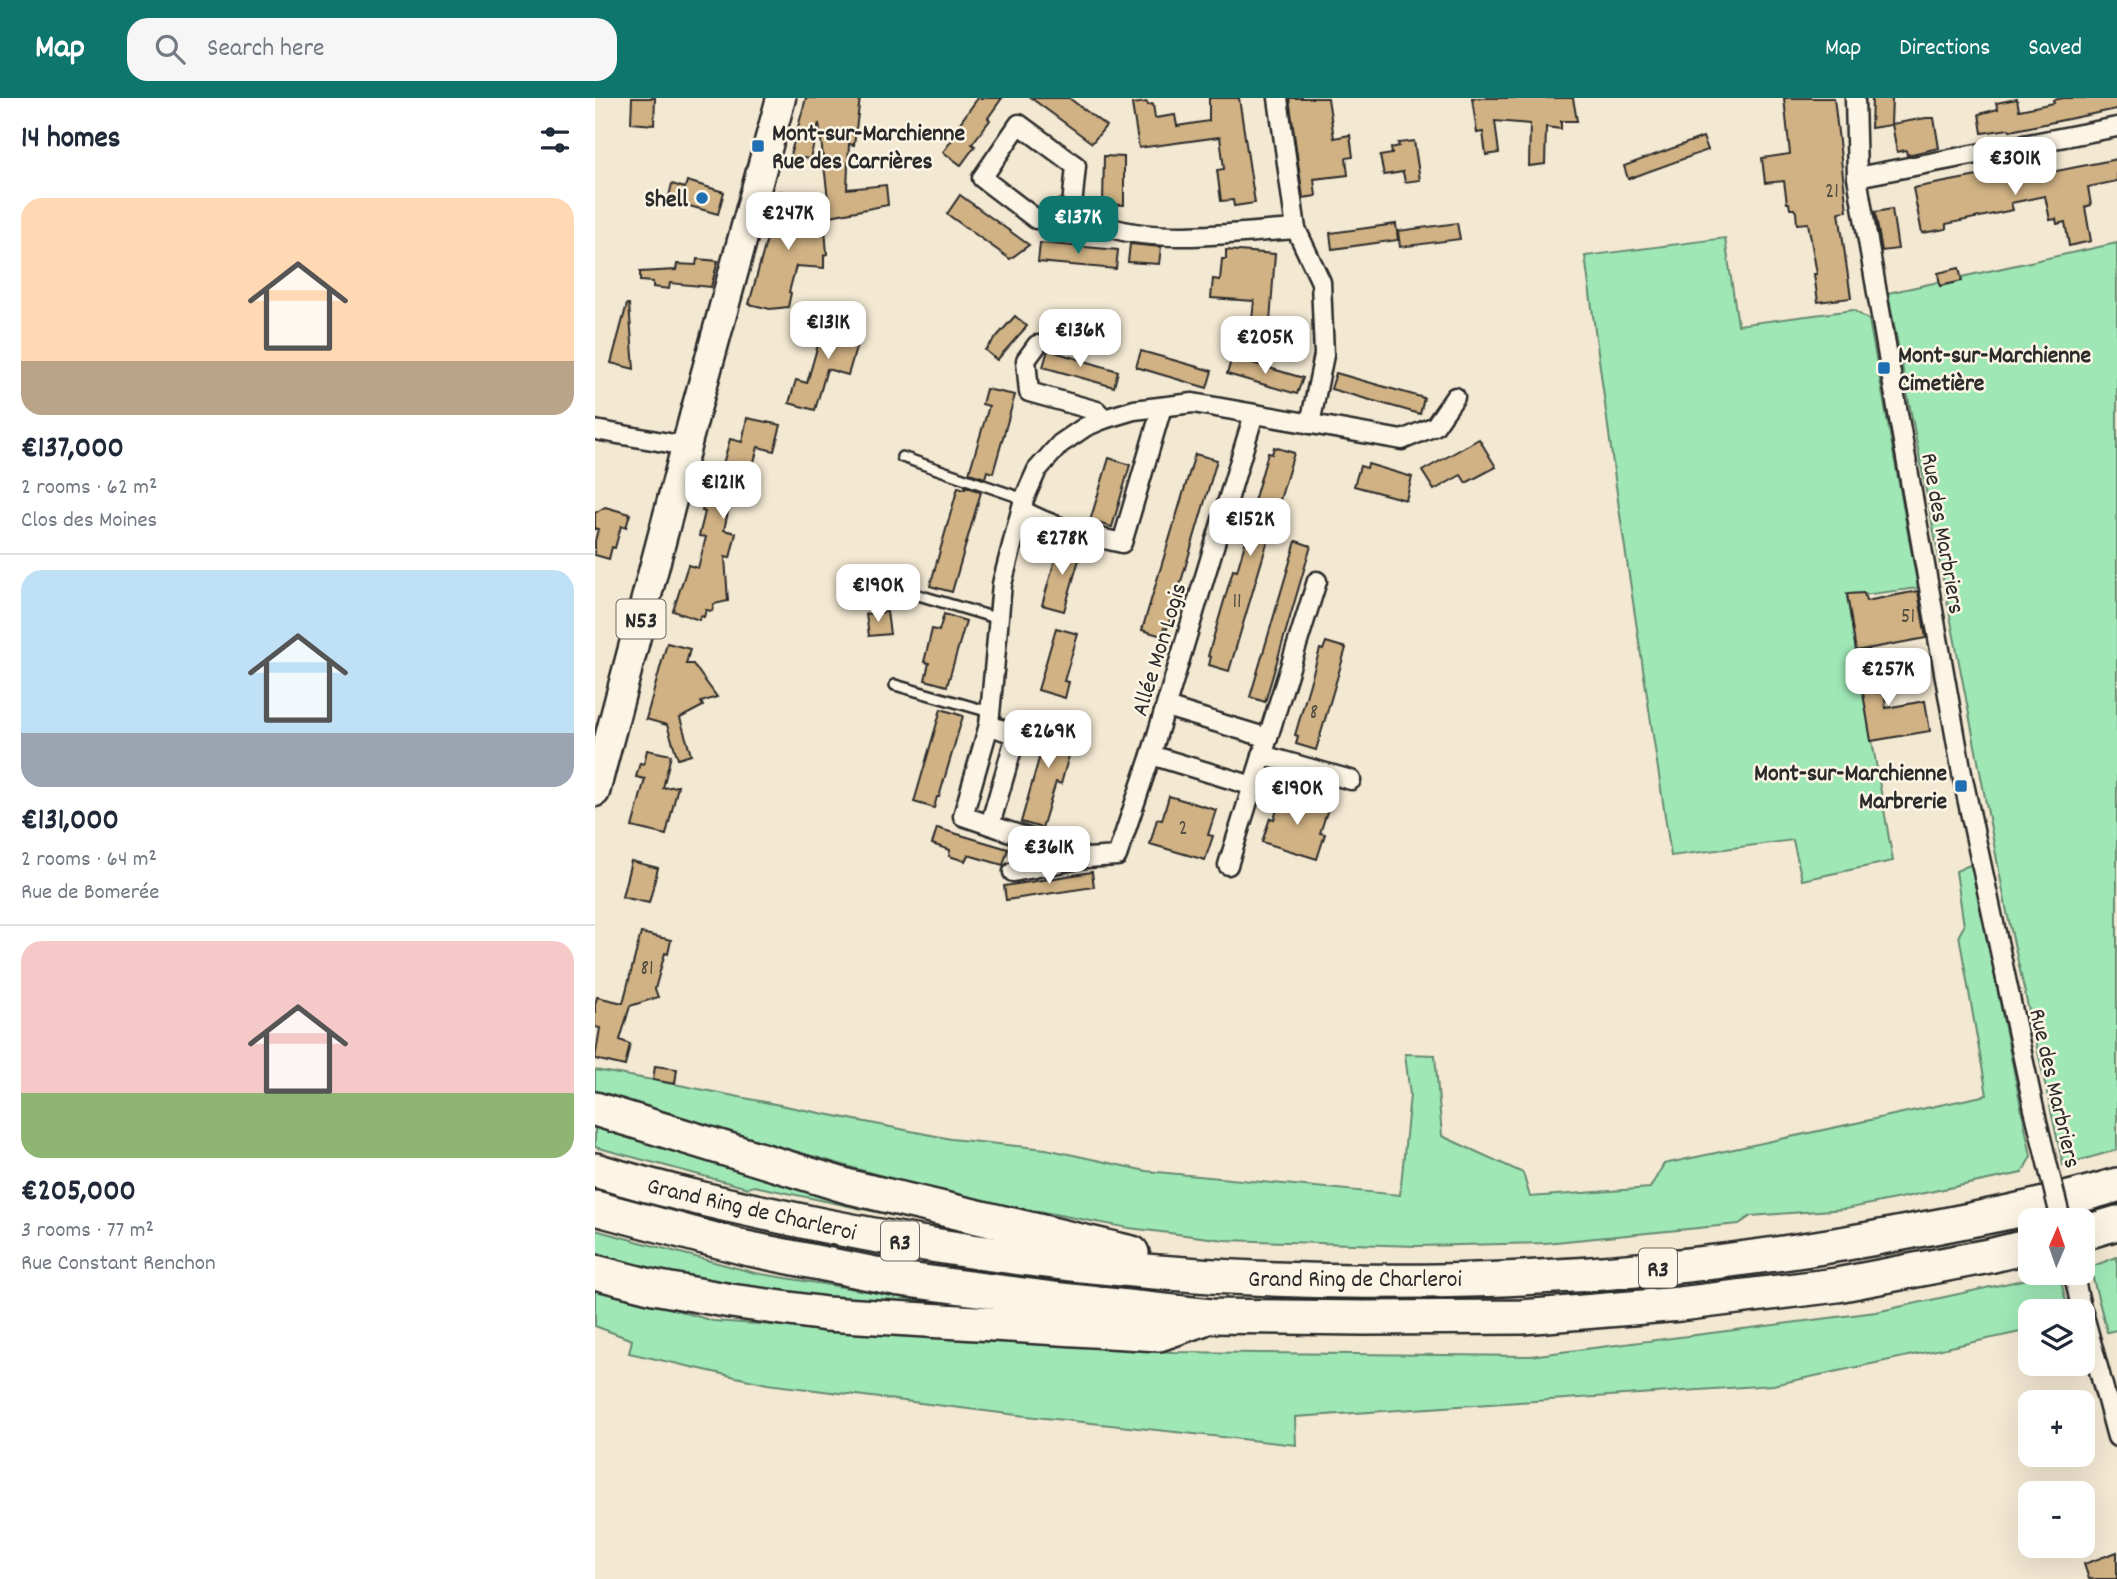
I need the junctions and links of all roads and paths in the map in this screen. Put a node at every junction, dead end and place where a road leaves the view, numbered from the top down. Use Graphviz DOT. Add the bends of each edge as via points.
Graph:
graph roads {
  1 [pos="781,98"];
  2 [pos="1278,98"];
  3 [pos="1855,98"];
  4 [pos="2117,127"];
  5 [pos="1857,177"];
  6 [pos="1072,206"];
  7 [pos="1296,229"];
  8 [pos="1037,345"];
  9 [pos="1455,397"];
  10 [pos="1162,407"];
  11 [pos="1254,414"];
  12 [pos="1104,419"];
  13 [pos="1310,424"];
  14 [pos="595,430"];
  15 [pos="686,446"];
  16 [pos="902,457"];
  17 [pos="1023,505"];
  18 [pos="1317,581"];
  19 [pos="878,583"];
  20 [pos="999,619"];
  21 [pos="895,685"];
  22 [pos="1166,707"];
  23 [pos="990,719"];
  24 [pos="1265,746"];
  25 [pos="1151,755"];
  26 [pos="1351,780"];
  27 [pos="1253,786"];
  28 [pos="595,792"];
  29 [pos="990,825"];
  30 [pos="1087,858"];
  31 [pos="1228,865"];
  32 [pos="1013,872"];
  33 [pos="595,1109"];
  34 [pos="595,1170"];
  35 [pos="2117,1185"];
  36 [pos="595,1208"];
  37 [pos="2058,1208"];
  38 [pos="2117,1223"];
  39 [pos="2095,1229"];
  40 [pos="2018,1249"];
  41 [pos="595,1272"];
  42 [pos="1212,1276"];
  43 [pos="1211,1316"];
  44 [pos="2095,1357"];
  45 [pos="2117,1437"];
  1 -- 15 [label="main road, N53"];
  2 -- 7 [label="street"];
  3 -- 5 [label="street, Rue des Marbriers"];
  4 -- 5 [label="street"];
  5 -- 37 [label="street, Rue des Marbriers, bridge" via="1963,779"];
  6 -- 6 [label="street" via="1036,219 982,178 1019,124 1076,166"];
  6 -- 7 [label="street" via="1113,228 1136,233"];
  7 -- 13 [label="street" via="1321,282 1324,355"];
  8 -- 12 [label="street" via="1026,360 1029,392 1097,411"];
  9 -- 13 [label="street" via="1435,426 1402,440"];
  10 -- 11 [label="street" via="1193,403"];
  10 -- 12 [label="street"];
  10 -- 17 [label="street" via="1122,543 1040,521"];
  11 -- 13 [label="street"];
  11 -- 22 [label="street, Allée Mon Logis"];
  12 -- 17 [label="street" via="1060,444 1037,470"];
  14 -- 15 [label="street"];
  15 -- 28 [label="main road, N53"];
  16 -- 17 [label="lane"];
  17 -- 20 [label="street" via="1002,584"];
  18 -- 24 [label="street"];
  19 -- 20 [label="lane"];
  20 -- 23 [label="street"];
  21 -- 23 [label="lane"];
  22 -- 24 [label="street"];
  22 -- 25 [label="street, Allée Mon Logis"];
  23 -- 29 [label="street" via="1016,735"];
  23 -- 29 [label="street" via="963,816"];
  24 -- 26 [label="street"];
  24 -- 27 [label="street"];
  25 -- 27 [label="street"];
  25 -- 30 [label="street, Allée Mon Logis" via="1117,856"];
  27 -- 31 [label="street"];
  29 -- 30 [label="street"];
  30 -- 32 [label="street"];
  33 -- 42 [label="highway" via="850,1187 1109,1246"];
  34 -- 42 [label="highway, Grand Ring de Charleroi / R3" via="752,1211 908,1242 1055,1262"];
  35 -- 42 [label="highway, Grand Ring de Charleroi / R3" via="1831,1247 1677,1266 1506,1278 1364,1281"];
  36 -- 43 [label="highway, Grand Ring de Charleroi / R3" via="745,1248 900,1279"];
  38 -- 39 [label="highway"];
  40 -- 43 [label="highway, Grand Ring de Charleroi / R3" via="1837,1284 1680,1304 1522,1317"];
  41 -- 43 [label="highway" via="654,1287 826,1314 1160,1334"];
  44 -- 45 [label="street"];
}
